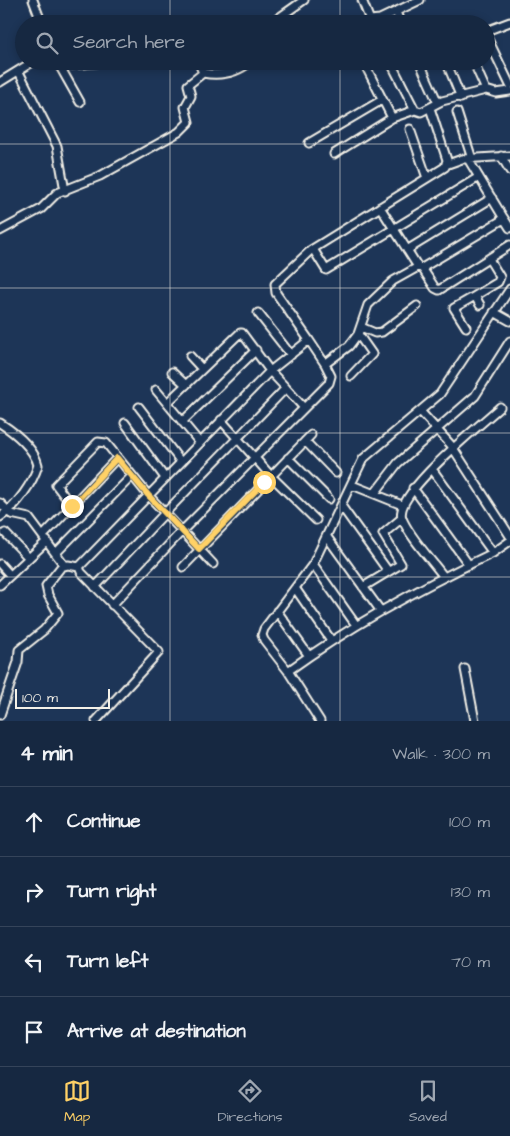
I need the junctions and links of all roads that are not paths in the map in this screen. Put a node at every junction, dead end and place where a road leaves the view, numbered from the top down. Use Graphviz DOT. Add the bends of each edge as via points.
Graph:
graph roads {
  1 [pos="33,0"];
  2 [pos="362,0"];
  3 [pos="420,0"];
  4 [pos="300,1"];
  5 [pos="396,12"];
  6 [pos="39,15"];
  7 [pos="282,15"];
  8 [pos="368,15"];
  9 [pos="389,15"];
  10 [pos="397,15"];
  11 [pos="510,22"];
  12 [pos="495,28"];
  13 [pos="495,53"];
  14 [pos="22,70"];
  15 [pos="61,70"];
  16 [pos="202,70"];
  17 [pos="234,70"];
  18 [pos="367,70"];
  19 [pos="395,70"];
  20 [pos="423,70"];
  21 [pos="450,70"];
  22 [pos="477,70"];
  23 [pos="19,72"];
  24 [pos="203,73"];
  25 [pos="0,82"];
  26 [pos="510,84"];
  27 [pos="486,90"];
  28 [pos="510,91"];
  29 [pos="461,98"];
  30 [pos="382,100"];
  31 [pos="80,102"];
  32 [pos="438,103"];
  33 [pos="430,108"];
  34 [pos="415,110"];
  35 [pos="458,112"];
  36 [pos="392,118"];
  37 [pos="410,128"];
  38 [pos="309,143"];
  39 [pos="334,154"];
  40 [pos="501,156"];
  41 [pos="510,156"];
  42 [pos="470,159"];
  43 [pos="448,164"];
  44 [pos="510,171"];
  45 [pos="479,177"];
  46 [pos="427,178"];
  47 [pos="65,191"];
  48 [pos="492,198"];
  49 [pos="380,207"];
  50 [pos="503,217"];
  51 [pos="394,228"];
  52 [pos="510,228"];
  53 [pos="0,231"];
  54 [pos="510,246"];
  55 [pos="313,249"];
  56 [pos="408,250"];
  57 [pos="489,259"];
  58 [pos="420,268"];
  59 [pos="510,289"];
  60 [pos="475,296"];
  61 [pos="480,305"];
  62 [pos="417,306"];
  63 [pos="494,312"];
  64 [pos="258,313"];
  65 [pos="510,321"];
  66 [pos="466,327"];
  67 [pos="360,331"];
  68 [pos="309,340"];
  69 [pos="510,341"];
  70 [pos="256,350"];
  71 [pos="291,355"];
  72 [pos="190,356"];
  73 [pos="325,364"];
  74 [pos="202,369"];
  75 [pos="270,371"];
  76 [pos="172,372"];
  77 [pos="351,376"];
  78 [pos="186,385"];
  79 [pos="286,388"];
  80 [pos="156,390"];
  81 [pos="168,403"];
  82 [pos="139,407"];
  83 [pos="500,407"];
  84 [pos="304,408"];
  85 [pos="420,411"];
  86 [pos="221,420"];
  87 [pos="182,422"];
  88 [pos="0,423"];
  89 [pos="125,423"];
  90 [pos="437,429"];
  91 [pos="311,435"];
  92 [pos="237,438"];
  93 [pos="305,441"];
  94 [pos="200,443"];
  95 [pos="454,450"];
  96 [pos="254,457"];
  97 [pos="117,458"];
  98 [pos="288,458"];
  99 [pos="182,462"];
  100 [pos="432,469"];
  101 [pos="336,473"];
  102 [pos="132,476"];
  103 [pos="271,476"];
  104 [pos="165,478"];
  105 [pos="352,485"];
  106 [pos="413,488"];
  107 [pos="375,493"];
  108 [pos="148,495"];
  109 [pos="329,499"];
  110 [pos="0,504"];
  111 [pos="402,505"];
  112 [pos="72,506"];
  113 [pos="342,506"];
  114 [pos="8,512"];
  115 [pos="165,513"];
  116 [pos="0,516"];
  117 [pos="402,518"];
  118 [pos="316,520"];
  119 [pos="182,531"];
  120 [pos="5,533"];
  121 [pos="510,536"];
  122 [pos="327,537"];
  123 [pos="45,538"];
  124 [pos="510,541"];
  125 [pos="199,549"];
  126 [pos="56,553"];
  127 [pos="494,553"];
  128 [pos="28,558"];
  129 [pos="0,564"];
  130 [pos="213,564"];
  131 [pos="313,564"];
  132 [pos="64,565"];
  133 [pos="469,565"];
  134 [pos="79,567"];
  135 [pos="183,567"];
  136 [pos="388,572"];
  137 [pos="10,575"];
  138 [pos="444,577"];
  139 [pos="0,585"];
  140 [pos="96,587"];
  141 [pos="363,587"];
  142 [pos="295,588"];
  143 [pos="112,605"];
  144 [pos="380,610"];
  145 [pos="277,611"];
  146 [pos="356,624"];
  147 [pos="331,640"];
  148 [pos="309,656"];
  149 [pos="465,669"];
  150 [pos="288,671"];
  151 [pos="0,689"];
  152 [pos="6,696"];
  153 [pos="0,715"];
  154 [pos="96,721"];
  155 [pos="320,721"];
  156 [pos="476,721"];
  1 -- 6 [label="street"];
  2 -- 8 [label="street"];
  3 -- 5 [label="street"];
  4 -- 7 [label="street"];
  5 -- 9 [label="street"];
  5 -- 10 [label="street"];
  11 -- 12 [label="street"];
  13 -- 26 [label="street"];
  14 -- 23 [label="street"];
  15 -- 31 [label="street"];
  16 -- 24 [label="street"];
  17 -- 24 [label="street" via="212,75"];
  18 -- 30 [label="street"];
  19 -- 34 [label="street"];
  20 -- 32 [label="street"];
  21 -- 29 [label="street"];
  22 -- 27 [label="street"];
  23 -- 25 [label="street"];
  23 -- 47 [label="street" via="54,140"];
  24 -- 47 [label="street" via="188,85 191,96 185,107 190,122 179,132 113,169"];
  27 -- 28 [label="street" via="496,94"];
  27 -- 29 [label="street"];
  29 -- 32 [label="street"];
  30 -- 36 [label="street"];
  30 -- 38 [label="street"];
  32 -- 33 [label="street"];
  33 -- 34 [label="street" via="421,112"];
  33 -- 43 [label="street"];
  34 -- 36 [label="street"];
  35 -- 42 [label="street"];
  36 -- 39 [label="street"];
  37 -- 46 [label="street"];
  40 -- 41 [label="street"];
  40 -- 42 [label="street"];
  40 -- 44 [label="street"];
  42 -- 43 [label="street"];
  42 -- 45 [label="street"];
  43 -- 46 [label="street"];
  45 -- 48 [label="street"];
  45 -- 51 [label="street"];
  46 -- 49 [label="street"];
  47 -- 53 [label="street" via="57,193 29,217"];
  48 -- 50 [label="street"];
  48 -- 56 [label="street"];
  49 -- 51 [label="street"];
  49 -- 55 [label="street"];
  50 -- 52 [label="street"];
  50 -- 58 [label="street"];
  51 -- 55 [label="street" via="326,270"];
  51 -- 56 [label="street"];
  54 -- 57 [label="street"];
  55 -- 68 [label="street" via="275,284 276,293"];
  56 -- 58 [label="street"];
  57 -- 58 [label="street" via="440,290"];
  57 -- 60 [label="street" via="500,277 498,282"];
  58 -- 67 [label="street" via="393,281 368,305"];
  59 -- 63 [label="street"];
  60 -- 61 [label="street"];
  60 -- 66 [label="street" via="454,308"];
  62 -- 67 [label="street" via="382,332"];
  63 -- 65 [label="street"];
  63 -- 85 [label="street" via="440,394"];
  64 -- 71 [label="street"];
  67 -- 73 [label="street" via="349,346"];
  67 -- 77 [label="street" via="372,354"];
  68 -- 71 [label="street"];
  68 -- 73 [label="street"];
  69 -- 90 [label="street" via="475,396"];
  70 -- 74 [label="street" via="240,332"];
  70 -- 75 [label="street"];
  70 -- 87 [label="street"];
  71 -- 75 [label="street"];
  72 -- 74 [label="street"];
  73 -- 84 [label="street" via="329,382"];
  74 -- 78 [label="street"];
  75 -- 79 [label="street"];
  75 -- 86 [label="street"];
  76 -- 78 [label="street"];
  78 -- 81 [label="street"];
  79 -- 84 [label="street"];
  79 -- 92 [label="street"];
  80 -- 81 [label="street"];
  81 -- 87 [label="street"];
  82 -- 99 [label="street"];
  83 -- 95 [label="street"];
  84 -- 96 [label="street"];
  85 -- 90 [label="street"];
  85 -- 105 [label="street" via="363,459"];
  86 -- 92 [label="street"];
  86 -- 94 [label="street"];
  87 -- 94 [label="street"];
  88 -- 114 [label="street" via="17,437 36,458 38,465"];
  89 -- 104 [label="street"];
  90 -- 95 [label="street"];
  90 -- 107 [label="street" via="394,467"];
  91 -- 93 [label="street"];
  92 -- 96 [label="street"];
  92 -- 115 [label="street"];
  93 -- 98 [label="street"];
  93 -- 101 [label="street"];
  94 -- 99 [label="street"];
  95 -- 100 [label="street"];
  95 -- 121 [label="street"];
  96 -- 103 [label="street"];
  96 -- 119 [label="street"];
  97 -- 102 [label="street"];
  97 -- 112 [label="street"];
  97 -- 112 [label="street" via="106,443 98,442 56,485"];
  98 -- 103 [label="street"];
  98 -- 109 [label="street"];
  99 -- 104 [label="street"];
  100 -- 106 [label="street"];
  100 -- 127 [label="street"];
  102 -- 108 [label="street"];
  102 -- 126 [label="street"];
  103 -- 118 [label="street"];
  103 -- 125 [label="street"];
  104 -- 108 [label="street"];
  105 -- 107 [label="street"];
  105 -- 113 [label="street"];
  106 -- 111 [label="street"];
  106 -- 133 [label="street"];
  107 -- 111 [label="street"];
  108 -- 115 [label="street"];
  108 -- 134 [label="street"];
  110 -- 114 [label="street"];
  111 -- 117 [label="street"];
  112 -- 123 [label="street"];
  113 -- 122 [label="street"];
  113 -- 136 [label="street"];
  114 -- 116 [label="street"];
  114 -- 123 [label="street" via="29,518"];
  115 -- 119 [label="street"];
  115 -- 140 [label="street"];
  117 -- 136 [label="street" via="383,534 401,564"];
  117 -- 138 [label="street"];
  119 -- 125 [label="street"];
  119 -- 143 [label="street"];
  120 -- 128 [label="street"];
  122 -- 131 [label="street"];
  122 -- 141 [label="street"];
  123 -- 126 [label="street"];
  123 -- 128 [label="street"];
  124 -- 127 [label="street"];
  125 -- 130 [label="street"];
  125 -- 135 [label="street"];
  126 -- 132 [label="street"];
  127 -- 133 [label="street"];
  128 -- 137 [label="street"];
  129 -- 137 [label="street"];
  131 -- 142 [label="street"];
  131 -- 146 [label="street"];
  132 -- 134 [label="street"];
  132 -- 152 [label="street" via="46,586 58,613 44,630 19,650"];
  133 -- 138 [label="street"];
  134 -- 140 [label="street"];
  136 -- 141 [label="street"];
  137 -- 139 [label="street"];
  138 -- 144 [label="street"];
  140 -- 143 [label="street"];
  141 -- 144 [label="street"];
  142 -- 145 [label="street"];
  142 -- 147 [label="street"];
  143 -- 154 [label="street" via="158,652"];
  144 -- 146 [label="street"];
  145 -- 148 [label="street"];
  145 -- 150 [label="street" via="262,635"];
  146 -- 147 [label="street"];
  147 -- 148 [label="street"];
  148 -- 150 [label="street"];
  149 -- 156 [label="street"];
  150 -- 155 [label="street"];
  151 -- 152 [label="street"];
  152 -- 153 [label="street"];
}
